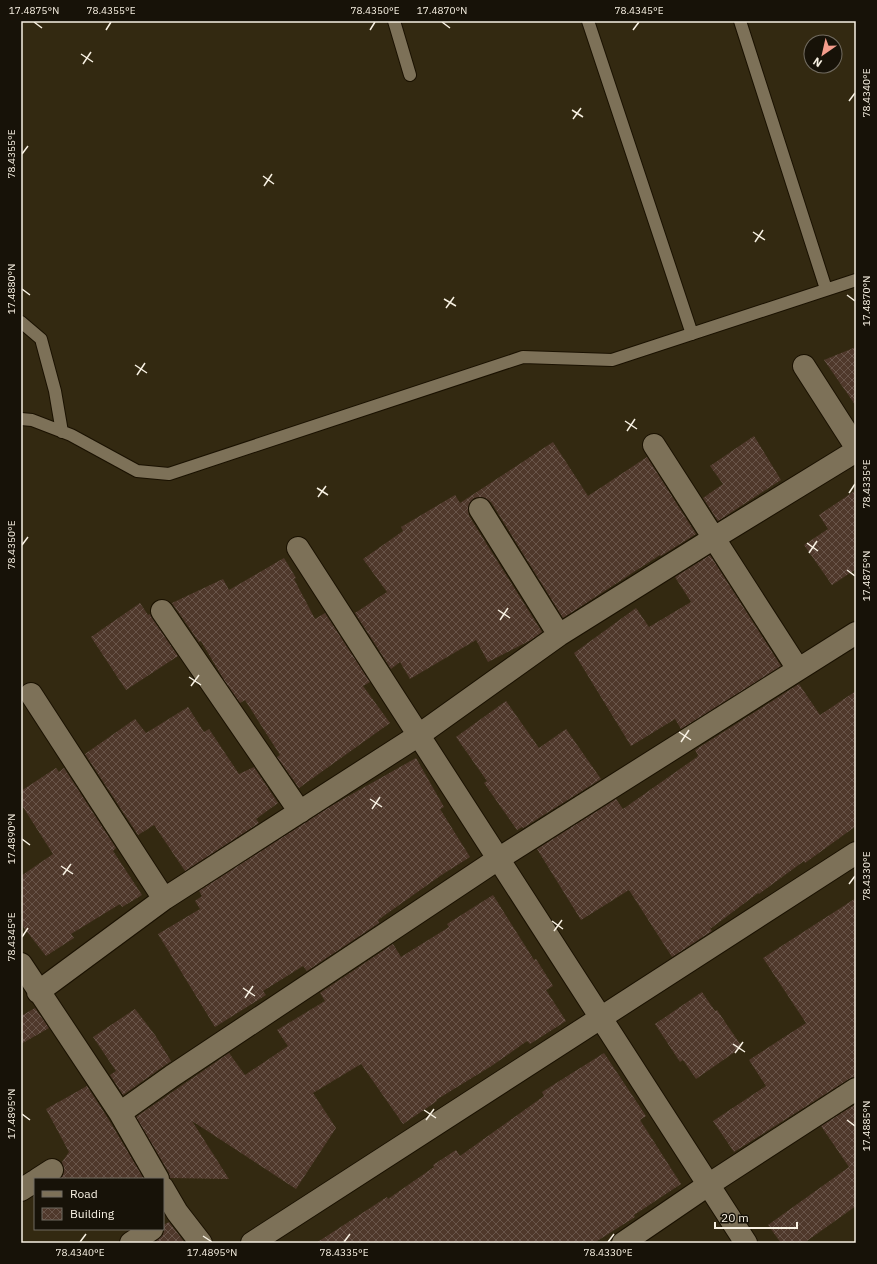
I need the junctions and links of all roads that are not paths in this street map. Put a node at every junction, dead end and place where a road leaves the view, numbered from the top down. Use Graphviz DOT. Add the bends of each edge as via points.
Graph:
graph roads {
  1 [pos="394,21"];
  2 [pos="588,21"];
  3 [pos="740,21"];
  4 [pos="410,75"];
  5 [pos="856,280"];
  6 [pos="826,289"];
  7 [pos="21,322"];
  8 [pos="692,334"];
  9 [pos="804,366"];
  10 [pos="21,419"];
  11 [pos="62,432"];
  12 [pos="654,445"];
  13 [pos="856,447"];
  14 [pos="856,451"];
  15 [pos="480,510"];
  16 [pos="714,538"];
  17 [pos="298,548"];
  18 [pos="162,611"];
  19 [pos="856,632"];
  20 [pos="559,635"];
  21 [pos="798,669"];
  22 [pos="31,694"];
  23 [pos="419,735"];
  24 [pos="300,812"];
  25 [pos="856,853"];
  26 [pos="498,859"];
  27 [pos="164,899"];
  28 [pos="21,964"];
  29 [pos="38,992"];
  30 [pos="600,1018"];
  31 [pos="856,1089"];
  32 [pos="120,1113"];
  33 [pos="157,1178"];
  34 [pos="34,1182"];
  35 [pos="708,1185"];
  36 [pos="21,1190"];
  37 [pos="164,1192"];
  38 [pos="170,1217"];
  39 [pos="150,1230"];
  40 [pos="131,1243"];
  41 [pos="201,1243"];
  42 [pos="252,1243"];
  43 [pos="623,1243"];
  44 [pos="746,1243"];
  1 -- 4 [label="lane"];
  2 -- 8 [label="lane"];
  3 -- 6 [label="lane"];
  5 -- 6 [label="lane"];
  6 -- 8 [label="lane"];
  7 -- 11 [label="lane" via="42,339"];
  8 -- 11 [label="lane" via="612,360 523,357 169,474 137,471"];
  9 -- 13 [label="street"];
  10 -- 11 [label="lane" via="32,420"];
  12 -- 16 [label="street"];
  14 -- 16 [label="street"];
  15 -- 20 [label="street"];
  16 -- 20 [label="street"];
  16 -- 21 [label="street"];
  17 -- 23 [label="street"];
  18 -- 24 [label="street"];
  19 -- 21 [label="street"];
  20 -- 23 [label="street"];
  21 -- 26 [label="street"];
  22 -- 27 [label="street"];
  23 -- 24 [label="street"];
  23 -- 26 [label="street"];
  24 -- 27 [label="street"];
  25 -- 30 [label="street"];
  26 -- 30 [label="street"];
  26 -- 32 [label="street"];
  27 -- 29 [label="street"];
  28 -- 29 [label="street"];
  29 -- 32 [label="street"];
  30 -- 35 [label="street"];
  30 -- 42 [label="street"];
  31 -- 35 [label="street"];
  32 -- 33 [label="street"];
  34 -- 36 [label="street"];
  35 -- 43 [label="street"];
  35 -- 44 [label="street"];
  37 -- 38 [label="street"];
  38 -- 41 [label="street"];
  39 -- 40 [label="street"];
}
